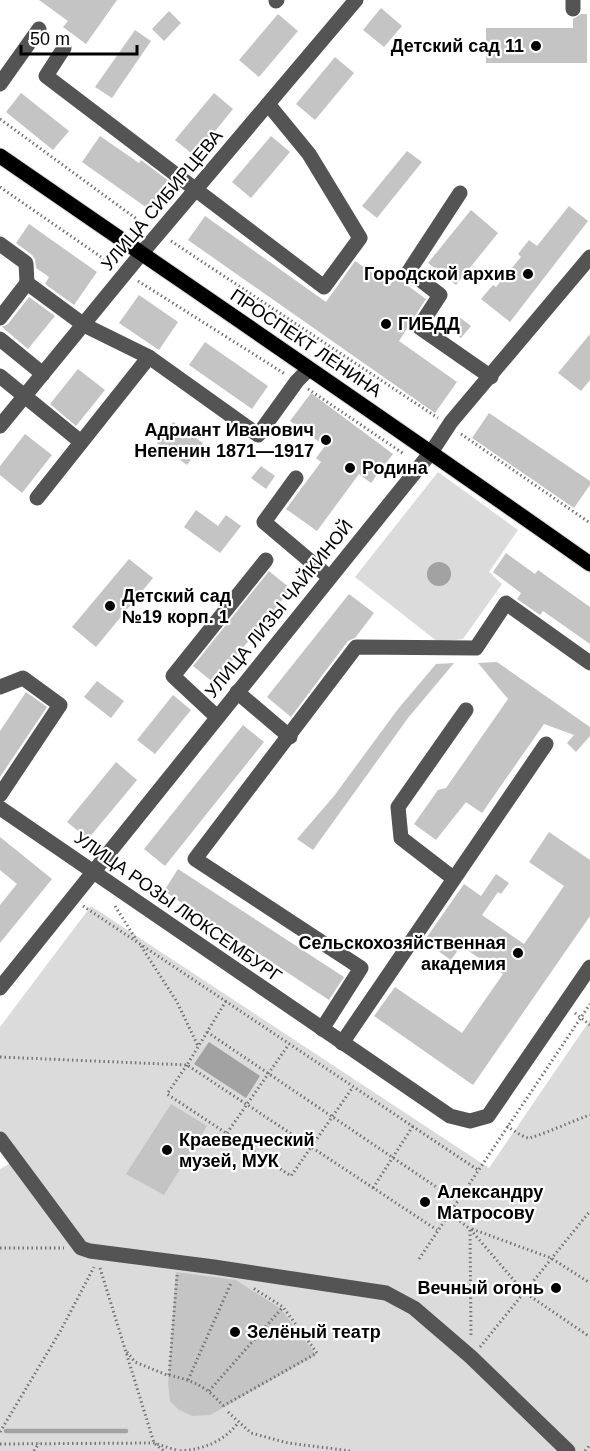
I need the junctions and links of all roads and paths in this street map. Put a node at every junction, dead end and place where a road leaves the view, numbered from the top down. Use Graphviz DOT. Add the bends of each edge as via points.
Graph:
graph roads {
  1 [pos="356,0"];
  2 [pos="39,29"];
  3 [pos="64,48"];
  4 [pos="0,84"];
  5 [pos="268,104"];
  6 [pos="0,118"];
  7 [pos="0,156"];
  8 [pos="0,187"];
  9 [pos="196,189"];
  10 [pos="460,193"];
  11 [pos="138,220"];
  12 [pos="170,240"];
  13 [pos="0,244"];
  14 [pos="141,254"];
  15 [pos="590,256"];
  16 [pos="104,259"];
  17 [pos="137,280"];
  18 [pos="27,284"];
  19 [pos="0,318"];
  20 [pos="84,325"];
  21 [pos="0,339"];
  22 [pos="149,357"];
  23 [pos="309,369"];
  24 [pos="43,374"];
  25 [pos="0,376"];
  26 [pos="491,377"];
  27 [pos="297,381"];
  28 [pos="25,396"];
  29 [pos="0,426"];
  30 [pos="449,426"];
  31 [pos="81,442"];
  32 [pos="432,451"];
  33 [pos="400,452"];
  34 [pos="296,478"];
  35 [pos="37,498"];
  36 [pos="590,523"];
  37 [pos="266,560"];
  38 [pos="590,564"];
  39 [pos="329,577"];
  40 [pos="590,663"];
  41 [pos="0,687"];
  42 [pos="237,692"];
  43 [pos="466,710"];
  44 [pos="217,717"];
  45 [pos="290,737"];
  46 [pos="546,744"];
  47 [pos="0,795"];
  48 [pos="0,808"];
  49 [pos="92,871"];
  50 [pos="453,878"];
  51 [pos="71,898"];
  52 [pos="110,898"];
  53 [pos="139,944"];
  54 [pos="590,968"];
  55 [pos="0,988"];
  56 [pos="226,1001"];
  57 [pos="590,1004"];
  58 [pos="581,1018"];
  59 [pos="590,1025"];
  60 [pos="322,1029"];
  61 [pos="207,1032"];
  62 [pos="342,1043"];
  63 [pos="289,1044"];
  64 [pos="198,1046"];
  65 [pos="0,1057"];
  66 [pos="187,1065"];
  67 [pos="268,1074"];
  68 [pos="353,1087"];
  69 [pos="247,1104"];
  70 [pos="590,1115"];
  71 [pos="332,1117"];
  72 [pos="413,1126"];
  73 [pos="507,1126"];
  74 [pos="227,1134"];
  75 [pos="0,1139"];
  76 [pos="311,1147"];
  77 [pos="393,1158"];
  78 [pos="478,1170"];
  79 [pos="373,1188"];
  80 [pos="457,1201"];
  81 [pos="590,1210"];
  82 [pos="449,1213"];
  83 [pos="470,1228"];
  84 [pos="437,1230"];
  85 [pos="0,1248"];
  86 [pos="81,1248"];
  87 [pos="551,1258"];
  88 [pos="419,1259"];
  89 [pos="177,1267"];
  90 [pos="234,1277"];
  91 [pos="244,1283"];
  92 [pos="590,1283"];
  93 [pos="524,1292"];
  94 [pos="283,1307"];
  95 [pos="590,1337"];
  96 [pos="125,1351"];
  97 [pos="471,1357"];
  98 [pos="168,1375"];
  99 [pos="188,1380"];
  100 [pos="209,1391"];
  101 [pos="228,1412"];
  102 [pos="238,1423"];
  103 [pos="0,1432"];
  104 [pos="39,1443"];
  105 [pos="154,1443"];
  106 [pos="0,1444"];
  107 [pos="590,1444"];
  108 [pos="313,1449"];
  109 [pos="34,1451"];
  110 [pos="164,1451"];
  111 [pos="179,1451"];
  112 [pos="351,1451"];
  113 [pos="568,1451"];
  114 [pos="585,1451"];
  1 -- 5 [label="street, УЛИЦА СИБИРЦЕВА"];
  2 -- 4 [label="street"];
  3 -- 9 [label="street" via="46,75"];
  5 -- 9 [label="street, УЛИЦА СИБИРЦЕВА"];
  5 -- 9 [label="street" via="309,154 360,238 324,286"];
  6 -- 11 [label="path"];
  7 -- 14 [label="main road, ПРОСПЕКТ ЛЕНИНА"];
  8 -- 16 [label="path"];
  9 -- 14 [label="street, УЛИЦА СИБИРЦЕВА"];
  10 -- 26 [label="street" via="409,271 440,295 419,327"];
  12 -- 30 [label="path"];
  13 -- 18 [label="street" via="26,263"];
  14 -- 20 [label="street, УЛИЦА СИБИРЦЕВА"];
  14 -- 23 [label="main road, ПРОСПЕКТ ЛЕНИНА"];
  15 -- 26 [label="street, УЛИЦА ЛИЗЫ ЧАЙКИНОЙ"];
  17 -- 27 [label="path"];
  18 -- 19 [label="street"];
  18 -- 20 [label="street"];
  20 -- 22 [label="street"];
  20 -- 24 [label="street, УЛИЦА СИБИРЦЕВА"];
  21 -- 24 [label="street"];
  22 -- 27 [label="street" via="258,435"];
  22 -- 31 [label="street"];
  23 -- 27 [label="street"];
  23 -- 32 [label="main road, ПРОСПЕКТ ЛЕНИНА"];
  24 -- 28 [label="street, УЛИЦА СИБИРЦЕВА"];
  25 -- 28 [label="street"];
  26 -- 30 [label="street, УЛИЦА ЛИЗЫ ЧАЙКИНОЙ"];
  27 -- 33 [label="path"];
  28 -- 29 [label="street, УЛИЦА СИБИРЦЕВА"];
  28 -- 31 [label="street"];
  30 -- 32 [label="street, УЛИЦА ЛИЗЫ ЧАЙКИНОЙ"];
  30 -- 36 [label="path"];
  31 -- 35 [label="street"];
  32 -- 38 [label="main road, ПРОСПЕКТ ЛЕНИНА"];
  32 -- 39 [label="street, УЛИЦА ЛИЗЫ ЧАЙКИНОЙ"];
  34 -- 39 [label="street" via="264,522"];
  37 -- 44 [label="street" via="173,676"];
  39 -- 42 [label="street, УЛИЦА ЛИЗЫ ЧАЙКИНОЙ"];
  40 -- 45 [label="street" via="506,603 476,648 356,647"];
  41 -- 47 [label="street" via="23,678 60,705"];
  42 -- 44 [label="street, УЛИЦА ЛИЗЫ ЧАЙКИНОЙ"];
  42 -- 45 [label="street"];
  43 -- 50 [label="street" via="398,807 401,838"];
  44 -- 49 [label="street, УЛИЦА ЛИЗЫ ЧАЙКИНОЙ"];
  45 -- 60 [label="street" via="195,859 361,968"];
  46 -- 50 [label="street"];
  48 -- 49 [label="street, УЛИЦА РОЗЫ ЛЮКСЕМБУРГ"];
  49 -- 51 [label="street, УЛИЦА ЛИЗЫ ЧАЙКИНОЙ"];
  49 -- 60 [label="street, УЛИЦА РОЗЫ ЛЮКСЕМБУРГ"];
  50 -- 62 [label="street"];
  51 -- 53 [label="path"];
  51 -- 55 [label="street, УЛИЦА ЛИЗЫ ЧАЙКИНОЙ"];
  52 -- 53 [label="path"];
  53 -- 56 [label="path"];
  53 -- 64 [label="path" via="177,1002"];
  54 -- 62 [label="street, УЛИЦА РОЗЫ ЛЮКСЕМБУРГ" via="488,1116 470,1120 450,1116"];
  56 -- 61 [label="path"];
  56 -- 63 [label="path"];
  57 -- 58 [label="path"];
  58 -- 59 [label="path"];
  58 -- 73 [label="path"];
  60 -- 62 [label="street, УЛИЦА РОЗЫ ЛЮКСЕМБУРГ"];
  61 -- 64 [label="path"];
  61 -- 67 [label="path"];
  63 -- 67 [label="path"];
  63 -- 68 [label="path"];
  64 -- 66 [label="path"];
  65 -- 66 [label="path"];
  66 -- 69 [label="path"];
  66 -- 74 [label="path" via="167,1094"];
  67 -- 69 [label="path"];
  67 -- 71 [label="path"];
  68 -- 71 [label="path"];
  68 -- 72 [label="path"];
  69 -- 74 [label="path"];
  69 -- 76 [label="path"];
  70 -- 73 [label="path" via="535,1138"];
  71 -- 76 [label="path"];
  71 -- 77 [label="path"];
  72 -- 77 [label="path"];
  72 -- 78 [label="path"];
  73 -- 78 [label="path"];
  74 -- 76 [label="path" via="291,1176"];
  75 -- 86 [label="street"];
  76 -- 79 [label="path"];
  77 -- 79 [label="path"];
  77 -- 80 [label="path"];
  78 -- 80 [label="path"];
  79 -- 84 [label="path"];
  80 -- 82 [label="path"];
  81 -- 87 [label="path"];
  82 -- 83 [label="path"];
  82 -- 84 [label="path"];
  83 -- 87 [label="path"];
  83 -- 93 [label="path"];
  83 -- 97 [label="path"];
  84 -- 88 [label="path"];
  85 -- 86 [label="path"];
  86 -- 97 [label="street" via="386,1293 414,1308"];
  87 -- 92 [label="path"];
  87 -- 93 [label="path"];
  89 -- 98 [label="path"];
  90 -- 99 [label="path"];
  91 -- 94 [label="path"];
  93 -- 95 [label="path"];
  93 -- 97 [label="path"];
  94 -- 100 [label="path"];
  94 -- 100 [label="path" via="317,1353 223,1406"];
  96 -- 98 [label="path" via="135,1362"];
  96 -- 103 [label="path" via="98,1260"];
  96 -- 105 [label="path"];
  97 -- 113 [label="street"];
  98 -- 99 [label="path"];
  99 -- 100 [label="path"];
  101 -- 102 [label="path"];
  102 -- 108 [label="path" via="251,1433"];
  102 -- 111 [label="path" via="213,1444"];
  104 -- 105 [label="path"];
  104 -- 106 [label="path"];
  104 -- 109 [label="path"];
  105 -- 110 [label="path"];
  105 -- 111 [label="path"];
  107 -- 114 [label="path"];
  108 -- 112 [label="path"];
}
